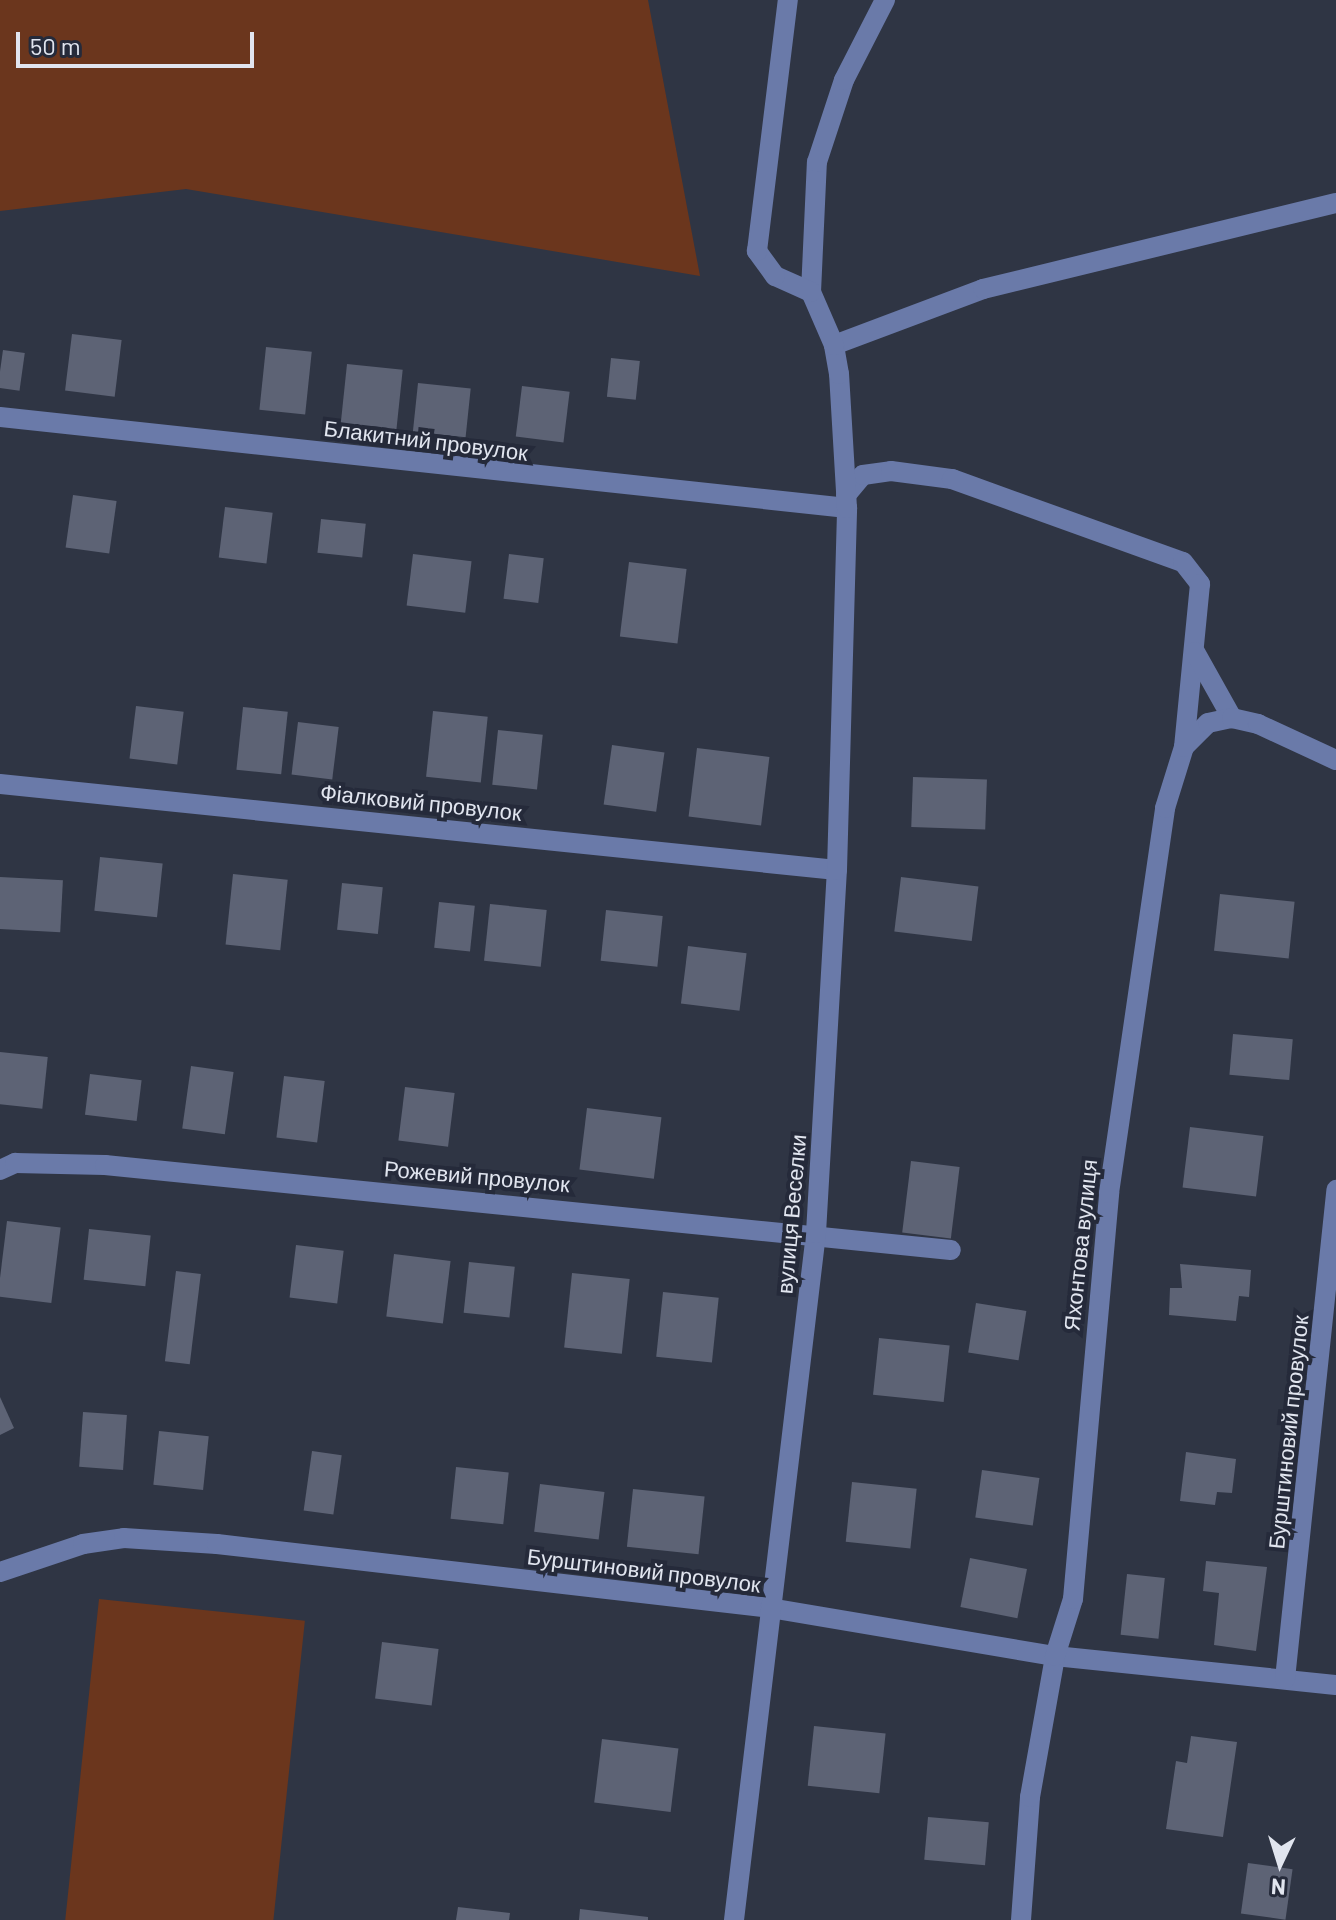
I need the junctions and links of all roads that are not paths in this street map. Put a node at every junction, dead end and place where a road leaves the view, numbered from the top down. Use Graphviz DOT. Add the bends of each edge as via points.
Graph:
graph roads {
  1 [pos="885,0"];
  2 [pos="785,3"];
  3 [pos="1336,203"];
  4 [pos="811,292"];
  5 [pos="834,345"];
  6 [pos="0,417"];
  7 [pos="847,502"];
  8 [pos="1194,648"];
  9 [pos="1232,718"];
  10 [pos="1184,747"];
  11 [pos="1336,760"];
  12 [pos="0,784"];
  13 [pos="837,870"];
  14 [pos="0,1170"];
  15 [pos="1336,1190"];
  16 [pos="816,1233"];
  17 [pos="951,1250"];
  18 [pos="0,1572"];
  19 [pos="770,1608"];
  20 [pos="1055,1656"];
  21 [pos="1285,1679"];
  22 [pos="1336,1685"];
  23 [pos="734,1920"];
  24 [pos="1021,1920"];
  1 -- 4 [label="street" via="844,80 817,162"];
  2 -- 4 [label="street" via="757,251 775,276"];
  3 -- 5 [label="street" via="983,289"];
  4 -- 5 [label="street, вулиця Веселки"];
  5 -- 7 [label="street, вулиця Веселки"];
  6 -- 7 [label="street, Блакитний провулок"];
  7 -- 8 [label="street, Яхонтова вулиця" via="863,475 891,471 952,479 1183,562 1200,584"];
  7 -- 13 [label="street, вулиця Веселки"];
  8 -- 9 [label="street"];
  8 -- 10 [label="street, Яхонтова вулиця"];
  9 -- 10 [label="street" via="1208,723"];
  9 -- 11 [label="street" via="1287,734"];
  10 -- 20 [label="street, Яхонтова вулиця" via="1165,808 1109,1193 1073,1599"];
  12 -- 13 [label="street, Фіалковий провулок"];
  13 -- 16 [label="street, вулиця Веселки"];
  14 -- 16 [label="street, Рожевий провулок" via="15,1163 105,1165"];
  15 -- 21 [label="street, Бурштиновий провулок"];
  16 -- 17 [label="street, Рожевий провулок"];
  16 -- 19 [label="street, вулиця Веселки"];
  18 -- 19 [label="street, Бурштиновий провулок" via="83,1544 124,1538 217,1544"];
  19 -- 20 [label="street, Бурштиновий провулок"];
  19 -- 23 [label="street, вулиця Веселки"];
  20 -- 21 [label="street, Бурштиновий провулок"];
  20 -- 24 [label="street, Яхонтова вулиця" via="1030,1797"];
  21 -- 22 [label="street, Бурштиновий провулок"];
}
